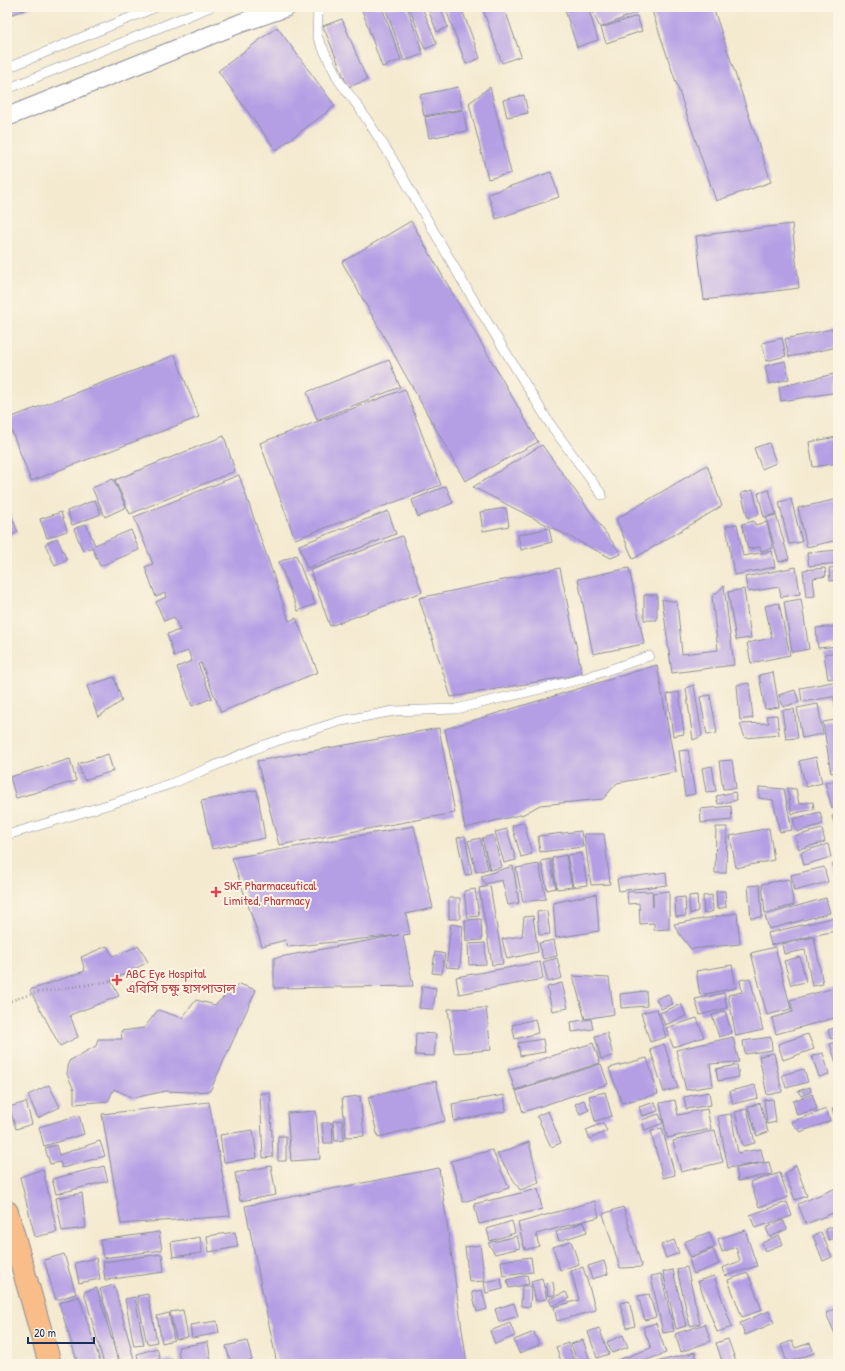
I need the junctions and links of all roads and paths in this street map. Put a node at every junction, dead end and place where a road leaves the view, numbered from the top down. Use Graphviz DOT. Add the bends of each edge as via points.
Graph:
graph roads {
  1 [pos="156,7"];
  2 [pos="210,7"];
  3 [pos="287,7"];
  4 [pos="318,7"];
  5 [pos="7,68"];
  6 [pos="7,89"];
  7 [pos="7,117"];
  8 [pos="602,495"];
  9 [pos="649,656"];
  10 [pos="7,835"];
  11 [pos="117,980"];
  12 [pos="7,1002"];
  13 [pos="7,1212"];
  14 [pos="50,1364"];
  1 -- 5 [label="lane"];
  2 -- 6 [label="lane"];
  3 -- 7 [label="street"];
  4 -- 8 [label="lane" via="317,36 339,81 392,158 464,284 550,424"];
  9 -- 10 [label="lane" via="582,679 456,709 394,711 340,721 264,745 117,802"];
  11 -- 12 [label="path" via="35,993"];
  13 -- 14 [label="highway"];
}
